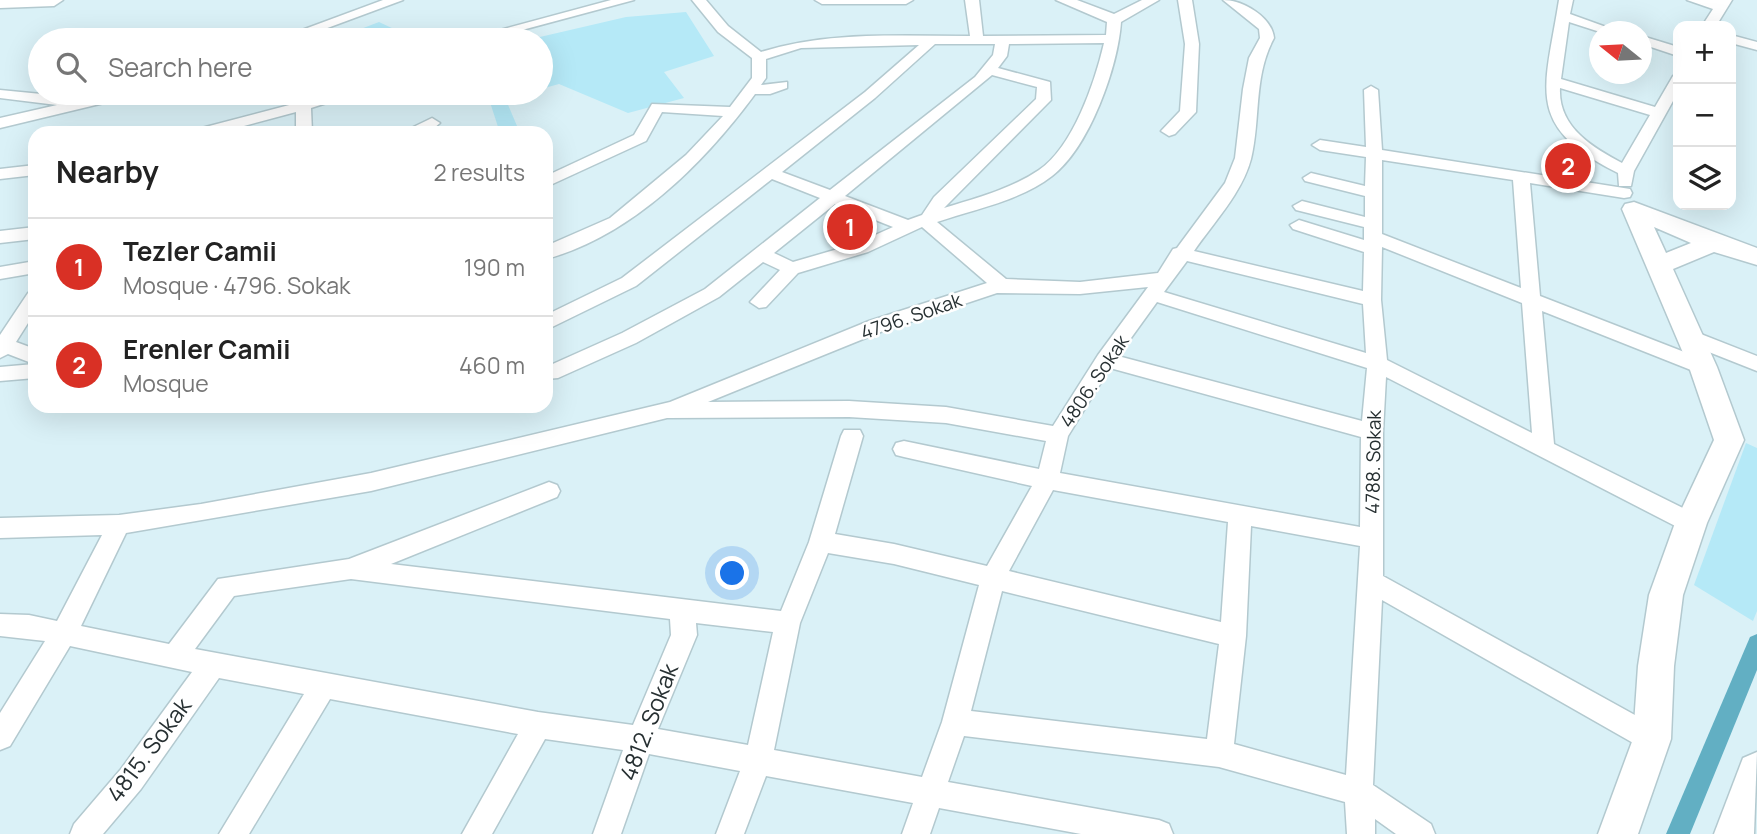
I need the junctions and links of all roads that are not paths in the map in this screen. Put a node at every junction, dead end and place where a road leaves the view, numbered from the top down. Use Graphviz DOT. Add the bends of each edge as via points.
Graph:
graph roads {
  1 [pos="54,0"];
  2 [pos="396,0"];
  3 [pos="627,0"];
  4 [pos="699,0"];
  5 [pos="821,0"];
  6 [pos="906,0"];
  7 [pos="972,0"];
  8 [pos="1063,0"];
  9 [pos="1152,0"];
  10 [pos="1185,0"];
  11 [pos="1230,0"];
  12 [pos="1566,0"];
  13 [pos="1694,0"];
  14 [pos="0,2"];
  15 [pos="599,2"];
  16 [pos="1723,4"];
  17 [pos="1564,16"];
  18 [pos="1114,20"];
  19 [pos="1712,21"];
  20 [pos="1589,24"];
  21 [pos="316,28"];
  22 [pos="511,28"];
  23 [pos="1003,39"];
  24 [pos="1114,39"];
  25 [pos="977,40"];
  26 [pos="1736,40"];
  27 [pos="930,42"];
  28 [pos="1652,43"];
  29 [pos="1757,46"];
  30 [pos="1673,50"];
  31 [pos="760,57"];
  32 [pos="988,70"];
  33 [pos="1555,82"];
  34 [pos="1675,84"];
  35 [pos="782,85"];
  36 [pos="751,89"];
  37 [pos="1371,90"];
  38 [pos="0,94"];
  39 [pos="28,97"];
  40 [pos="67,105"];
  41 [pos="310,105"];
  42 [pos="303,107"];
  43 [pos="735,113"];
  44 [pos="1659,113"];
  45 [pos="0,122"];
  46 [pos="432,123"];
  47 [pos="228,126"];
  48 [pos="304,126"];
  49 [pos="425,126"];
  50 [pos="1168,131"];
  51 [pos="1320,145"];
  52 [pos="1374,155"];
  53 [pos="28,171"];
  54 [pos="1626,171"];
  55 [pos="770,173"];
  56 [pos="0,174"];
  57 [pos="1311,178"];
  58 [pos="553,179"];
  59 [pos="1521,179"];
  60 [pos="1372,193"];
  61 [pos="835,197"];
  62 [pos="1629,201"];
  63 [pos="1302,206"];
  64 [pos="926,222"];
  65 [pos="1299,225"];
  66 [pos="907,226"];
  67 [pos="28,234"];
  68 [pos="0,237"];
  69 [pos="1372,237"];
  70 [pos="1713,243"];
  71 [pos="553,250"];
  72 [pos="1180,253"];
  73 [pos="764,255"];
  74 [pos="1757,257"];
  75 [pos="1657,266"];
  76 [pos="28,268"];
  77 [pos="792,269"];
  78 [pos="0,273"];
  79 [pos="1001,285"];
  80 [pos="1160,287"];
  81 [pos="1531,297"];
  82 [pos="1372,300"];
  83 [pos="759,302"];
  84 [pos="28,308"];
  85 [pos="553,320"];
  86 [pos="1688,337"];
  87 [pos="2,348"];
  88 [pos="28,357"];
  89 [pos="1105,360"];
  90 [pos="28,362"];
  91 [pos="1377,364"];
  92 [pos="1757,364"];
  93 [pos="1703,367"];
  94 [pos="553,372"];
  95 [pos="0,374"];
  96 [pos="667,410"];
  97 [pos="1372,432"];
  98 [pos="1058,435"];
  99 [pos="852,436"];
  100 [pos="904,449"];
  101 [pos="1544,449"];
  102 [pos="1047,480"];
  103 [pos="549,491"];
  104 [pos="1240,514"];
  105 [pos="1691,523"];
  106 [pos="119,525"];
  107 [pos="0,528"];
  108 [pos="1372,539"];
  109 [pos="821,542"];
  110 [pos="351,569"];
  111 [pos="993,578"];
  112 [pos="1371,581"];
  113 [pos="682,608"];
  114 [pos="788,622"];
  115 [pos="0,625"];
  116 [pos="64,633"];
  117 [pos="1233,636"];
  118 [pos="175,657"];
  119 [pos="213,665"];
  120 [pos="323,686"];
  121 [pos="956,722"];
  122 [pos="538,725"];
  123 [pos="0,737"];
  124 [pos="640,739"];
  125 [pos="1652,739"];
  126 [pos="1219,754"];
  127 [pos="758,761"];
  128 [pos="1757,772"];
  129 [pos="930,792"];
  130 [pos="1359,792"];
  131 [pos="84,834"];
  132 [pos="233,834"];
  133 [pos="476,834"];
  134 [pos="607,834"];
  135 [pos="730,834"];
  136 [pos="916,834"];
  137 [pos="1159,834"];
  138 [pos="1361,834"];
  139 [pos="1421,834"];
  140 [pos="1618,834"];
  141 [pos="1734,834"];
  1 -- 14 [label="street"];
  2 -- 21 [label="street"];
  3 -- 15 [label="street"];
  4 -- 31 [label="street" via="723,29"];
  5 -- 6 [label="street"];
  7 -- 25 [label="street"];
  8 -- 18 [label="street"];
  9 -- 18 [label="street"];
  10 -- 50 [label="street" via="1192,44 1188,112"];
  11 -- 72 [label="street, 4806. Sokak" via="1266,28 1267,38 1256,58 1243,158 1233,184"];
  12 -- 17 [label="street"];
  13 -- 16 [label="street"];
  15 -- 22 [label="street"];
  16 -- 19 [label="street"];
  17 -- 20 [label="street"];
  17 -- 33 [label="street"];
  18 -- 24 [label="street"];
  23 -- 24 [label="street"];
  23 -- 25 [label="street"];
  23 -- 32 [label="street" via="1000,56"];
  24 -- 64 [label="street" via="1104,78 1063,154 1048,172"];
  25 -- 27 [label="street"];
  26 -- 29 [label="street"];
  27 -- 31 [label="street" via="811,43"];
  27 -- 55 [label="street"];
  28 -- 30 [label="street"];
  31 -- 36 [label="street" via="759,78"];
  32 -- 61 [label="street"];
  32 -- 64 [label="street" via="1045,85 1043,100 940,201"];
  33 -- 44 [label="street"];
  33 -- 54 [label="street" via="1552,102 1579,143"];
  34 -- 44 [label="street"];
  35 -- 36 [label="street"];
  36 -- 43 [label="street"];
  37 -- 52 [label="street, 4788. Sokak"];
  38 -- 39 [label="street"];
  40 -- 45 [label="street"];
  41 -- 42 [label="street"];
  42 -- 47 [label="street"];
  42 -- 48 [label="street"];
  43 -- 58 [label="street" via="657,107 640,138"];
  43 -- 71 [label="street" via="692,158 616,222"];
  44 -- 54 [label="street"];
  46 -- 49 [label="street"];
  51 -- 52 [label="street"];
  52 -- 59 [label="street"];
  52 -- 60 [label="street, 4788. Sokak"];
  53 -- 56 [label="street"];
  54 -- 62 [label="street"];
  55 -- 61 [label="street"];
  55 -- 85 [label="street" via="629,282"];
  57 -- 60 [label="street"];
  59 -- 62 [label="street"];
  59 -- 81 [label="street"];
  60 -- 69 [label="street, 4788. Sokak"];
  61 -- 66 [label="street"];
  61 -- 73 [label="street"];
  62 -- 70 [label="street"];
  62 -- 75 [label="street"];
  63 -- 69 [label="street"];
  64 -- 66 [label="street"];
  64 -- 79 [label="street"];
  65 -- 69 [label="street"];
  66 -- 77 [label="street" via="882,240"];
  67 -- 68 [label="street"];
  69 -- 81 [label="street"];
  69 -- 82 [label="street, 4788. Sokak"];
  70 -- 74 [label="street"];
  70 -- 75 [label="street"];
  72 -- 80 [label="street, 4806. Sokak"];
  72 -- 82 [label="street"];
  73 -- 77 [label="street"];
  73 -- 94 [label="street" via="712,293"];
  75 -- 86 [label="street"];
  76 -- 78 [label="street"];
  77 -- 83 [label="street"];
  79 -- 80 [label="street, 4796. Sokak"];
  79 -- 96 [label="street, 4796. Sokak" via="882,323"];
  80 -- 89 [label="street, 4806. Sokak"];
  80 -- 91 [label="street"];
  81 -- 93 [label="street"];
  81 -- 101 [label="street"];
  82 -- 91 [label="street, 4788. Sokak"];
  84 -- 87 [label="street"];
  86 -- 92 [label="street"];
  86 -- 93 [label="street"];
  87 -- 88 [label="street"];
  89 -- 97 [label="street"];
  89 -- 98 [label="street, 4806. Sokak"];
  90 -- 95 [label="street"];
  91 -- 97 [label="street, 4788. Sokak"];
  91 -- 101 [label="street"];
  93 -- 105 [label="street" via="1729,440"];
  96 -- 98 [label="street" via="849,409 946,415"];
  96 -- 106 [label="street" via="371,482"];
  97 -- 108 [label="street, 4788. Sokak"];
  98 -- 102 [label="street, 4806. Sokak"];
  99 -- 109 [label="street"];
  100 -- 102 [label="street"];
  101 -- 105 [label="street"];
  102 -- 104 [label="street"];
  102 -- 111 [label="street, 4806. Sokak"];
  103 -- 110 [label="street"];
  104 -- 108 [label="street"];
  104 -- 117 [label="street"];
  105 -- 125 [label="street" via="1666,595"];
  106 -- 107 [label="street"];
  106 -- 116 [label="street"];
  108 -- 112 [label="street, 4788. Sokak"];
  109 -- 111 [label="street"];
  109 -- 114 [label="street"];
  110 -- 113 [label="street"];
  110 -- 118 [label="street" via="227,586"];
  111 -- 117 [label="street"];
  111 -- 121 [label="street, 4806. Sokak"];
  112 -- 125 [label="street"];
  112 -- 130 [label="street, 4788. Sokak"];
  113 -- 114 [label="street"];
  113 -- 124 [label="street, 4812. Sokak" via="684,635"];
  114 -- 127 [label="street"];
  115 -- 116 [label="street"];
  116 -- 118 [label="street"];
  116 -- 123 [label="street"];
  117 -- 126 [label="street"];
  118 -- 119 [label="street"];
  119 -- 120 [label="street"];
  119 -- 131 [label="street, 4815. Sokak" via="131,779"];
  120 -- 122 [label="street"];
  120 -- 132 [label="street"];
  121 -- 126 [label="street"];
  121 -- 129 [label="street, 4806. Sokak"];
  122 -- 124 [label="street"];
  122 -- 133 [label="street"];
  124 -- 127 [label="street"];
  124 -- 134 [label="street, 4812. Sokak"];
  125 -- 140 [label="street"];
  126 -- 130 [label="street"];
  127 -- 129 [label="street"];
  127 -- 135 [label="street"];
  128 -- 141 [label="street"];
  129 -- 136 [label="street, 4806. Sokak"];
  129 -- 137 [label="street"];
  130 -- 138 [label="street, 4788. Sokak"];
  130 -- 139 [label="street"];
}
